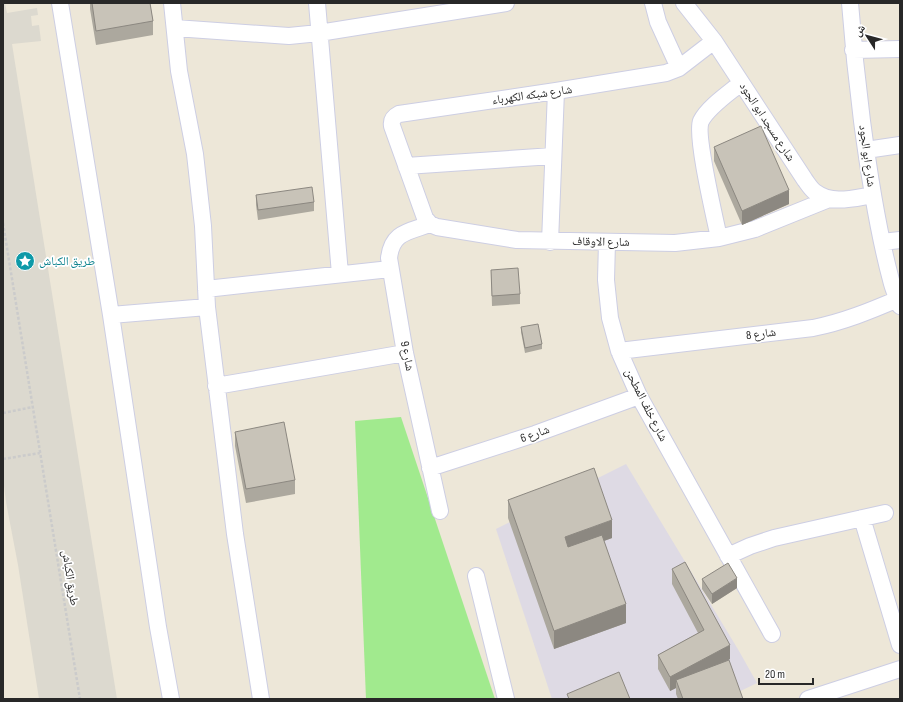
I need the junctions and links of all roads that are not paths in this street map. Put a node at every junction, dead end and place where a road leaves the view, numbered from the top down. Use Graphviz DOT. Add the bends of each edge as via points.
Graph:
graph roads {
  1 [pos="60,3"];
  2 [pos="172,3"];
  3 [pos="317,3"];
  4 [pos="506,3"];
  5 [pos="653,3"];
  6 [pos="684,3"];
  7 [pos="850,3"];
  8 [pos="175,28"];
  9 [pos="319,33"];
  10 [pos="714,41"];
  11 [pos="900,49"];
  12 [pos="853,50"];
  13 [pos="679,68"];
  14 [pos="740,83"];
  15 [pos="556,91"];
  16 [pos="900,145"];
  17 [pos="866,150"];
  18 [pos="553,156"];
  19 [pos="406,166"];
  20 [pos="873,195"];
  21 [pos="829,199"];
  22 [pos="430,224"];
  23 [pos="719,238"];
  24 [pos="900,240"];
  25 [pos="550,242"];
  26 [pos="607,242"];
  27 [pos="882,242"];
  28 [pos="390,269"];
  29 [pos="340,274"];
  30 [pos="206,289"];
  31 [pos="897,293"];
  32 [pos="207,307"];
  33 [pos="112,316"];
  34 [pos="619,351"];
  35 [pos="405,353"];
  36 [pos="216,386"];
  37 [pos="639,396"];
  38 [pos="430,468"];
  39 [pos="440,511"];
  40 [pos="885,513"];
  41 [pos="862,518"];
  42 [pos="728,556"];
  43 [pos="476,576"];
  44 [pos="772,634"];
  45 [pos="900,645"];
  46 [pos="900,669"];
  47 [pos="171,699"];
  48 [pos="261,699"];
  49 [pos="506,699"];
  50 [pos="808,699"];
  1 -- 33 [label="street"];
  2 -- 8 [label="street"];
  3 -- 9 [label="street"];
  4 -- 9 [label="street"];
  5 -- 13 [label="street" via="658,22"];
  6 -- 10 [label="street, شارع مسجد ابو الجود"];
  7 -- 12 [label="street, شارع ابو الجود"];
  8 -- 9 [label="street" via="289,36"];
  8 -- 30 [label="street" via="195,154 203,226"];
  9 -- 29 [label="street"];
  10 -- 13 [label="street, شارع شبكه الكهرباء"];
  10 -- 14 [label="street, شارع مسجد ابو الجود"];
  11 -- 12 [label="street"];
  12 -- 17 [label="street, شارع ابو الجود"];
  13 -- 15 [label="street, شارع شبكه الكهرباء" via="651,76"];
  14 -- 21 [label="street, شارع مسجد ابو الجود" via="805,180 815,192"];
  14 -- 23 [label="street" via="704,116 699,127"];
  15 -- 18 [label="street"];
  15 -- 19 [label="street, شارع شبكه الكهرباء" via="394,116 392,126"];
  16 -- 17 [label="street"];
  17 -- 20 [label="street, شارع ابو الجود"];
  18 -- 19 [label="street"];
  18 -- 25 [label="street"];
  19 -- 22 [label="street" via="425,218"];
  20 -- 21 [label="street" via="844,200"];
  20 -- 27 [label="street, شارع ابو الجود"];
  21 -- 23 [label="street, شارع الاوقاف" via="755,229"];
  22 -- 25 [label="street, شارع الاوقاف" via="517,240"];
  22 -- 28 [label="street, شارع 9" via="396,238 390,247"];
  23 -- 26 [label="street, شارع الاوقاف" via="675,243"];
  24 -- 27 [label="street"];
  25 -- 26 [label="street, شارع الاوقاف"];
  26 -- 34 [label="street, شارع خلف المطحن" via="606,280 610,318"];
  27 -- 31 [label="street, شارع ابو الجود"];
  28 -- 29 [label="street"];
  28 -- 35 [label="street, شارع 9"];
  29 -- 30 [label="street"];
  30 -- 32 [label="street"];
  31 -- 34 [label="street, شارع 8" via="855,317 813,328"];
  32 -- 33 [label="street"];
  32 -- 36 [label="street"];
  33 -- 47 [label="street"];
  34 -- 37 [label="street, شارع خلف المطحن"];
  35 -- 36 [label="street"];
  35 -- 38 [label="street, شارع 9"];
  36 -- 48 [label="street" via="235,534"];
  37 -- 38 [label="street, شارع 6" via="535,434"];
  37 -- 42 [label="street, شارع خلف المطحن"];
  38 -- 39 [label="street, شارع 9"];
  40 -- 41 [label="street"];
  41 -- 42 [label="street" via="774,538"];
  41 -- 45 [label="street"];
  42 -- 44 [label="street, شارع خلف المطحن"];
  43 -- 49 [label="street"];
  46 -- 50 [label="street"];
}
